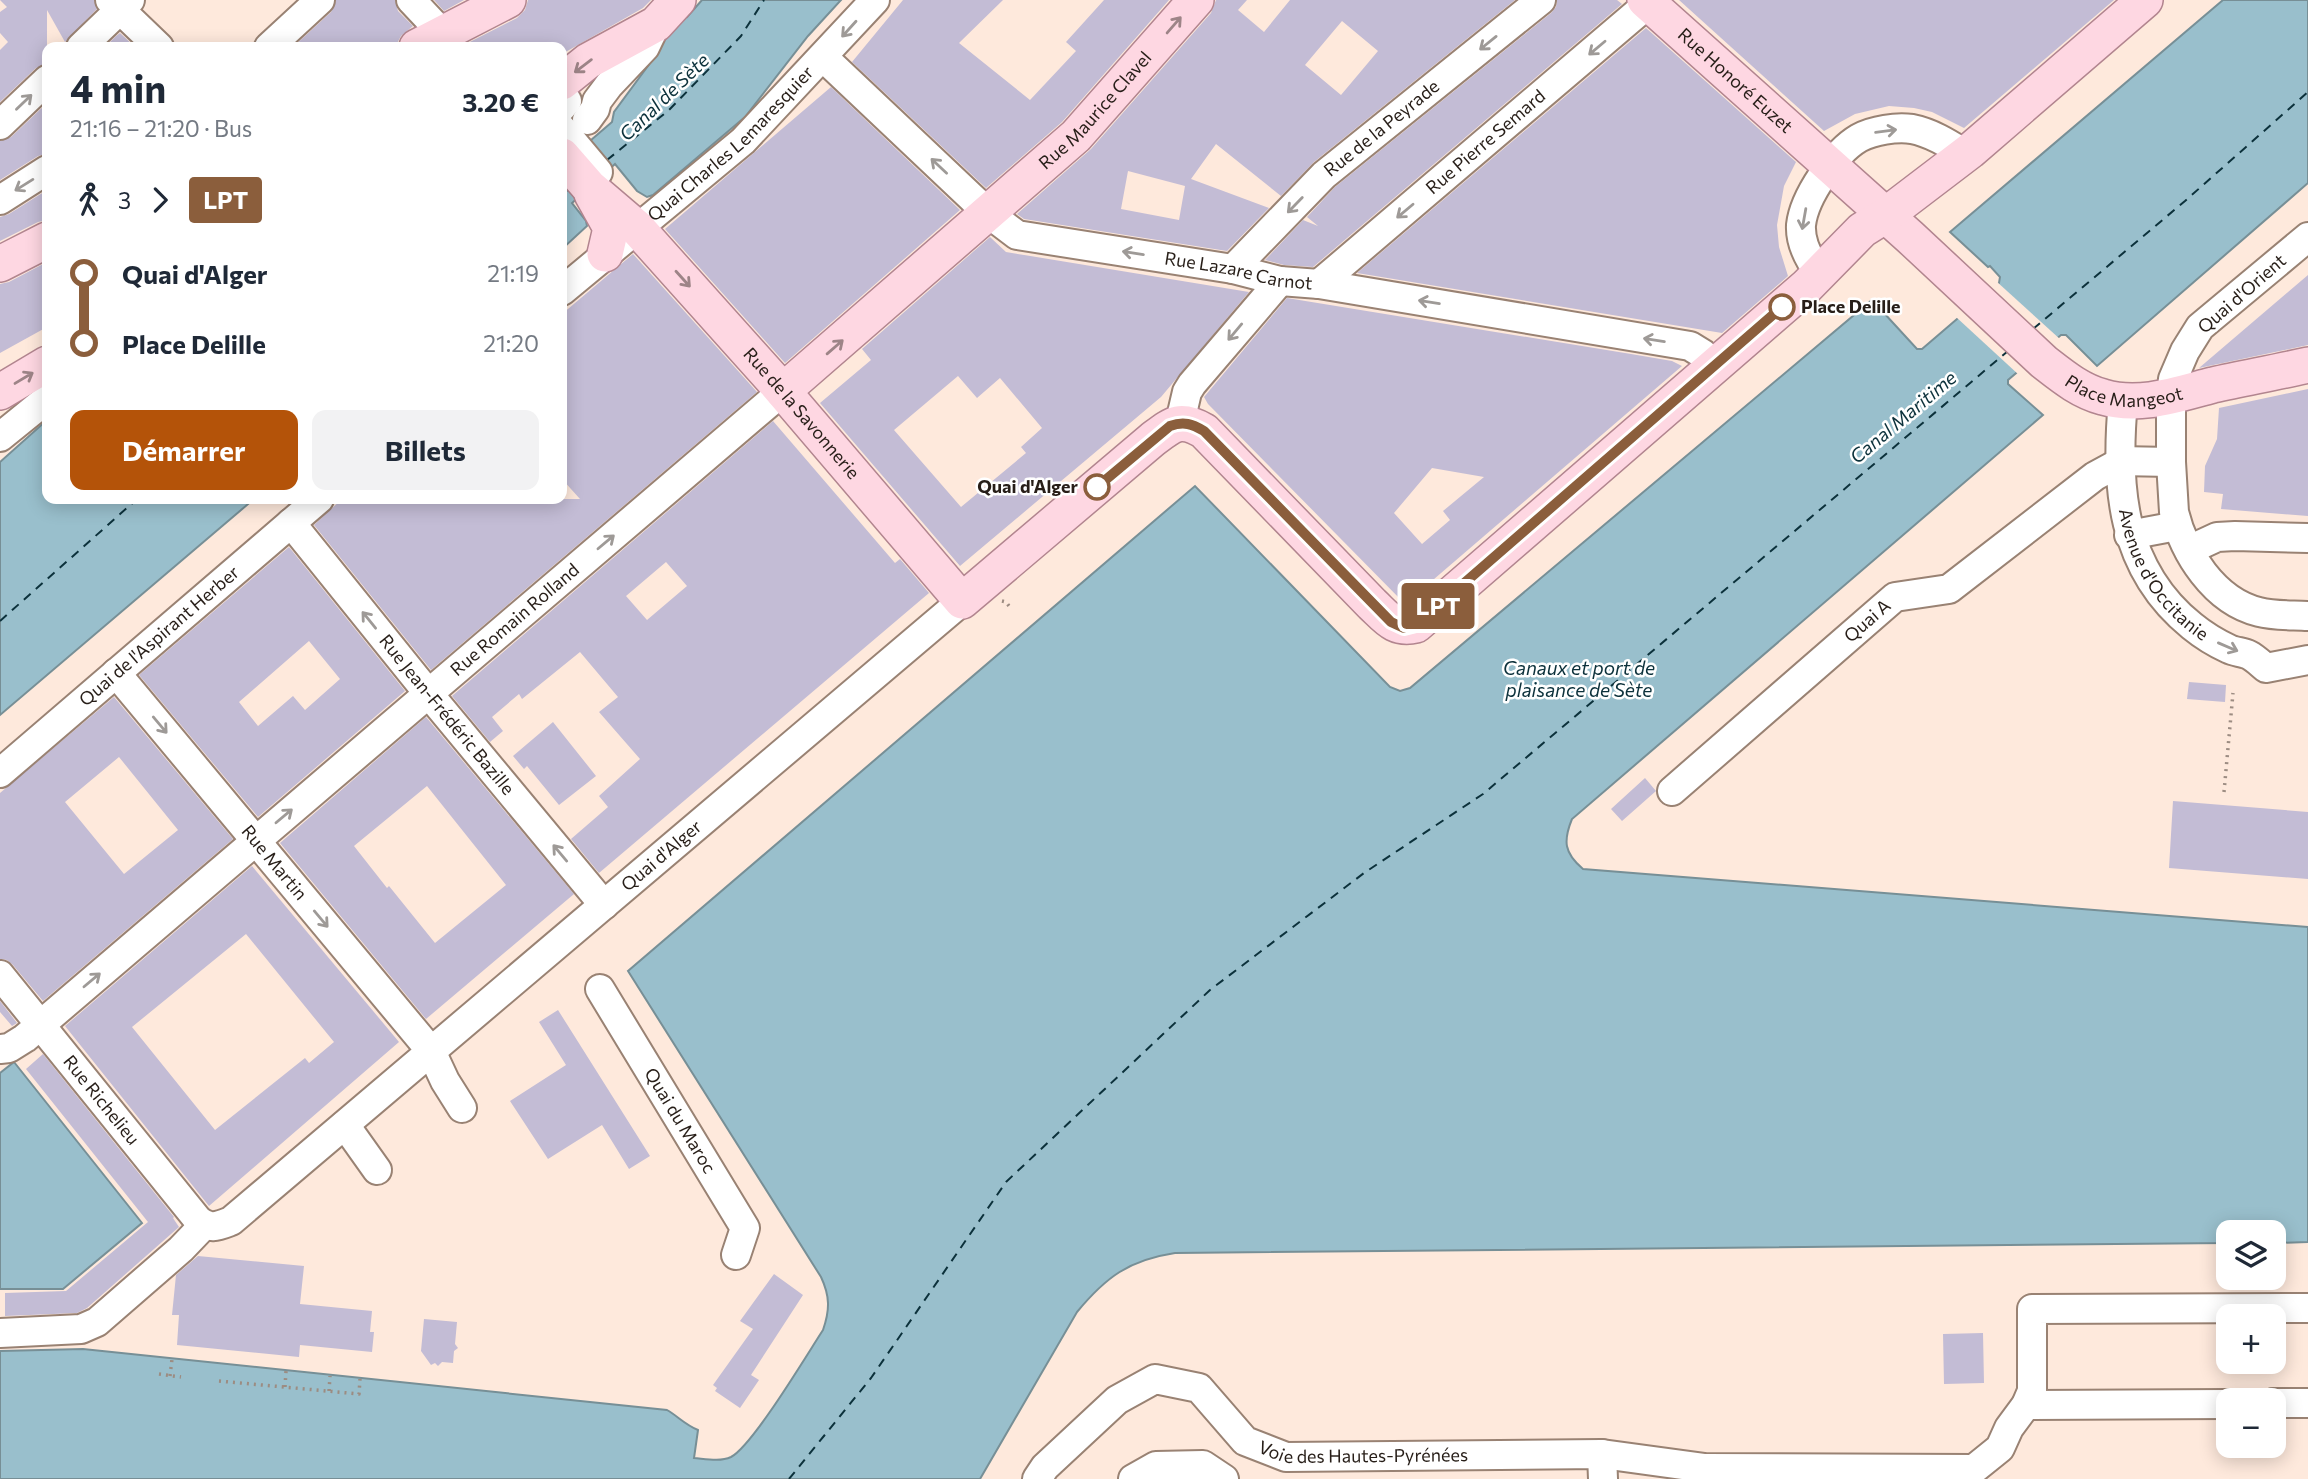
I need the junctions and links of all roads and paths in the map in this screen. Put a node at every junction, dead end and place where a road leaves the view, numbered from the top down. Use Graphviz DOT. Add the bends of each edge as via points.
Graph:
graph roads {
  1 [pos="320,0"];
  2 [pos="411,0"];
  3 [pos="508,0"];
  4 [pos="876,0"];
  5 [pos="1196,0"];
  6 [pos="1541,0"];
  7 [pos="2146,0"];
  8 [pos="1649,1"];
  9 [pos="120,3"];
  10 [pos="667,12"];
  11 [pos="85,42"];
  12 [pos="155,42"];
  13 [pos="284,42"];
  14 [pos="437,42"];
  15 [pos="440,42"];
  16 [pos="823,57"];
  17 [pos="42,84"];
  18 [pos="0,125"];
  19 [pos="568,126"];
  20 [pos="1968,153"];
  21 [pos="1827,163"];
  22 [pos="42,173"];
  23 [pos="595,182"];
  24 [pos="0,200"];
  25 [pos="988,213"];
  26 [pos="1886,215"];
  27 [pos="634,225"];
  28 [pos="2308,237"];
  29 [pos="42,243"];
  30 [pos="605,254"];
  31 [pos="0,264"];
  32 [pos="1233,269"];
  33 [pos="1820,274"];
  34 [pos="1280,281"];
  35 [pos="1319,284"];
  36 [pos="567,287"];
  37 [pos="1715,365"];
  38 [pos="2308,365"];
  39 [pos="42,367"];
  40 [pos="783,391"];
  41 [pos="0,393"];
  42 [pos="2171,397"];
  43 [pos="2123,401"];
  44 [pos="42,404"];
  45 [pos="1180,422"];
  46 [pos="0,437"];
  47 [pos="2119,462"];
  48 [pos="2171,462"];
  49 [pos="313,504"];
  50 [pos="291,523"];
  51 [pos="2129,535"];
  52 [pos="2183,538"];
  53 [pos="2308,538"];
  54 [pos="962,601"];
  55 [pos="2308,616"];
  56 [pos="2307,659"];
  57 [pos="116,673"];
  58 [pos="428,693"];
  59 [pos="2234,693"];
  60 [pos="0,773"];
  61 [pos="1672,791"];
  62 [pos="2224,792"];
  63 [pos="256,840"];
  64 [pos="604,905"];
  65 [pos="0,975"];
  66 [pos="600,989"];
  67 [pos="40,1024"];
  68 [pos="0,1049"];
  69 [pos="431,1051"];
  70 [pos="462,1108"];
  71 [pos="345,1125"];
  72 [pos="377,1170"];
  73 [pos="204,1225"];
  74 [pos="736,1255"];
  75 [pos="2308,1308"];
  76 [pos="0,1333"];
  77 [pos="172,1359"];
  78 [pos="286,1371"];
  79 [pos="159,1374"];
  80 [pos="170,1376"];
  81 [pos="330,1376"];
  82 [pos="181,1377"];
  83 [pos="360,1379"];
  84 [pos="219,1381"];
  85 [pos="285,1387"];
  86 [pos="329,1391"];
  87 [pos="2286,1403"];
  88 [pos="2308,1403"];
  89 [pos="2216,1404"];
  90 [pos="2026,1405"];
  91 [pos="1602,1466"];
  92 [pos="1279,1468"];
  93 [pos="1037,1479"];
  94 [pos="1133,1479"];
  95 [pos="1224,1479"];
  1 -- 13 [label="street"];
  2 -- 14 [label="street"];
  3 -- 15 [label="main road"];
  4 -- 16 [label="street, Quai Charles Lemaresquier, one-way"];
  25 -- 5 [label="main road, Rue Maurice Clavel, one-way" via="1076,136"];
  6 -- 32 [label="street, Rue de la Peyrade, one-way" via="1324,176"];
  7 -- 20 [label="main road"];
  8 -- 21 [label="main road, Rue Honoré Euzet"];
  8 -- 35 [label="street, Rue Pierre Semard, one-way"];
  9 -- 11 [label="street"];
  9 -- 12 [label="street"];
  10 -- 19 [label="main road" via="588,61"];
  25 -- 16 [label="street, Rue Lazare Carnot, one-way"];
  16 -- 27 [label="street, Quai Charles Lemaresquier" via="743,141"];
  18 -- 17 [label="street, one-way"];
  19 -- 23 [label="main road"];
  21 -- 20 [label="street, one-way" via="1858,138 1893,129 1930,134"];
  20 -- 26 [label="main road"];
  21 -- 26 [label="main road"];
  21 -- 33 [label="street, one-way" via="1807,202 1801,226 1804,245"];
  22 -- 24 [label="street, one-way"];
  23 -- 27 [label="main road, Rue de la Savonnerie"];
  23 -- 30 [label="main road" via="611,228"];
  32 -- 25 [label="street, Rue Lazare Carnot, one-way" via="1017,235"];
  40 -- 25 [label="main road, Rue Romain Rolland, one-way"];
  26 -- 33 [label="main road" via="1861,230"];
  26 -- 43 [label="main road, Place Mangeot" via="2061,376 2088,392"];
  27 -- 30 [label="street"];
  27 -- 40 [label="main road, Rue de la Savonnerie, one-way"];
  28 -- 42 [label="street, Quai d'Orient" via="2200,327 2173,379"];
  29 -- 31 [label="main road"];
  30 -- 36 [label="street"];
  32 -- 34 [label="street, Rue Lazare Carnot"];
  33 -- 37 [label="main road"];
  34 -- 35 [label="street, Rue Lazare Carnot"];
  34 -- 45 [label="street, one-way" via="1192,384"];
  37 -- 35 [label="street, Rue Lazare Carnot, one-way" via="1690,346"];
  37 -- 45 [label="main road" via="1416,625 1404,628 1391,622 1204,431"];
  38 -- 42 [label="main road, Place Mangeot"];
  41 -- 39 [label="main road, one-way"];
  40 -- 54 [label="main road, Rue de la Savonnerie"];
  58 -- 40 [label="street, Rue Romain Rolland, one-way"];
  42 -- 43 [label="main road, Place Mangeot"];
  42 -- 48 [label="street, Avenue d'Occitanie"];
  43 -- 47 [label="street, Avenue d'Occitanie"];
  44 -- 46 [label="street"];
  45 -- 54 [label="main road, Quai d'Alger" via="1153,439"];
  47 -- 48 [label="street"];
  47 -- 51 [label="street, Avenue d'Occitanie"];
  47 -- 61 [label="street, Quai A" via="1949,589 1895,597"];
  48 -- 52 [label="street, Avenue d'Occitanie" via="2174,512"];
  49 -- 50 [label="street, Quai de l'Aspirant Herber"];
  50 -- 57 [label="street, Quai de l'Aspirant Herber"];
  58 -- 50 [label="street, Rue Jean-Frédéric Bazille, one-way"];
  51 -- 52 [label="street"];
  51 -- 56 [label="street, Avenue d'Occitanie, one-way" via="2158,588 2201,633 2250,655 2266,668"];
  52 -- 53 [label="street"];
  52 -- 55 [label="street, Avenue d'Occitanie" via="2205,576 2229,598 2258,612"];
  54 -- 64 [label="street, Quai d'Alger"];
  57 -- 60 [label="street, Quai de l'Aspirant Herber"];
  57 -- 63 [label="street, Rue Martin, one-way"];
  63 -- 58 [label="street, Rue Romain Rolland, one-way"];
  64 -- 58 [label="street, Rue Jean-Frédéric Bazille, one-way"];
  59 -- 62 [label="path"];
  67 -- 63 [label="street, Rue Romain Rolland, one-way"];
  63 -- 69 [label="street, Rue Martin, one-way"];
  64 -- 69 [label="street, Quai d'Alger"];
  65 -- 67 [label="street, Rue Richelieu"];
  66 -- 74 [label="street, Quai du Maroc" via="745,1228"];
  67 -- 68 [label="street, Rue Romain Rolland" via="16,1044"];
  67 -- 73 [label="street, Rue Richelieu"];
  69 -- 70 [label="street, Rue Martin"];
  69 -- 71 [label="street, Quai d'Alger"];
  71 -- 72 [label="street"];
  71 -- 73 [label="street, Quai d'Alger" via="232,1221"];
  73 -- 76 [label="street" via="89,1327"];
  75 -- 90 [label="street" via="2032,1309 2032,1391"];
  77 -- 80 [label="path"];
  78 -- 85 [label="path"];
  79 -- 80 [label="path"];
  80 -- 82 [label="path"];
  81 -- 86 [label="path"];
  83 -- 86 [label="path" via="359,1394"];
  84 -- 85 [label="path"];
  85 -- 86 [label="path"];
  87 -- 88 [label="street"];
  89 -- 90 [label="street"];
  90 -- 91 [label="street, Voie des Hautes-Pyrénées" via="2000,1448 1974,1469"];
  91 -- 92 [label="street, Voie des Hautes-Pyrénées"];
  92 -- 93 [label="street, Voie des Hautes-Pyrénées" via="1245,1441 1199,1388 1155,1379 1117,1400"];
  94 -- 95 [label="street" via="1156,1466 1203,1465"];
}
